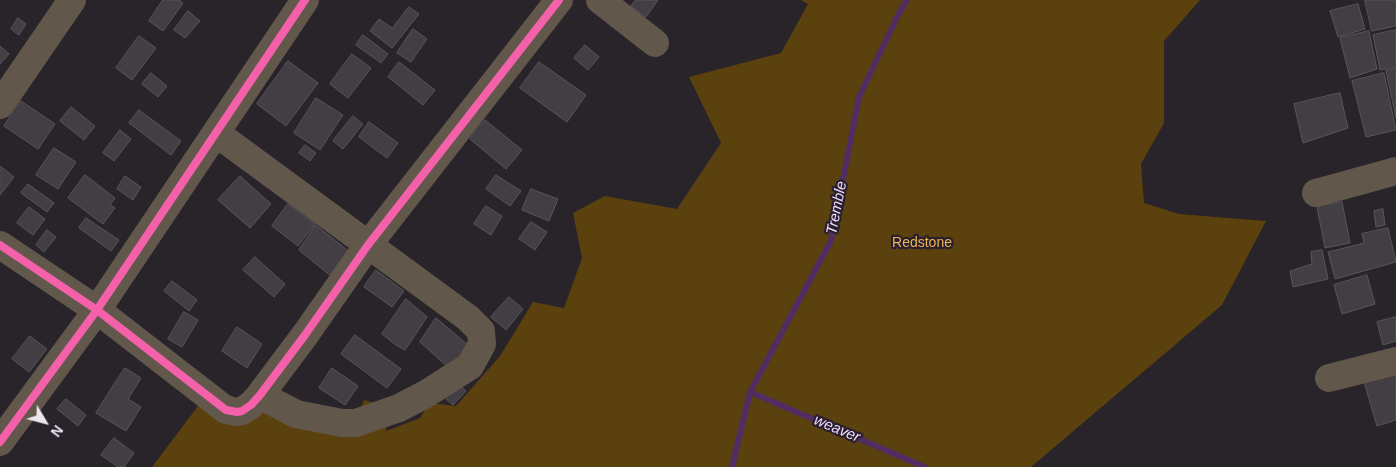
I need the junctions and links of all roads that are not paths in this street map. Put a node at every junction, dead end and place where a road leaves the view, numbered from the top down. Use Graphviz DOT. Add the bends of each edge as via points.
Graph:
graph roads {
  1 [pos="72,0"];
  2 [pos="305,0"];
  3 [pos="559,0"];
  4 [pos="600,0"];
  5 [pos="655,43"];
  6 [pos="0,105"];
  7 [pos="216,133"];
  8 [pos="1396,171"];
  9 [pos="1316,193"];
  10 [pos="0,245"];
  11 [pos="368,245"];
  12 [pos="97,310"];
  13 [pos="1396,361"];
  14 [pos="1329,378"];
  15 [pos="260,395"];
  16 [pos="0,442"];
  1 -- 6 [label="street"];
  2 -- 7 [label="street"];
  3 -- 11 [label="street"];
  4 -- 5 [label="street"];
  7 -- 11 [label="street"];
  7 -- 12 [label="street"];
  8 -- 9 [label="street"];
  10 -- 12 [label="street"];
  11 -- 15 [label="street"];
  11 -- 15 [label="street" via="481,331 482,344 470,366 399,408 356,423 296,414"];
  12 -- 15 [label="street" via="226,410 242,411"];
  12 -- 16 [label="street"];
  13 -- 14 [label="street"];
}
